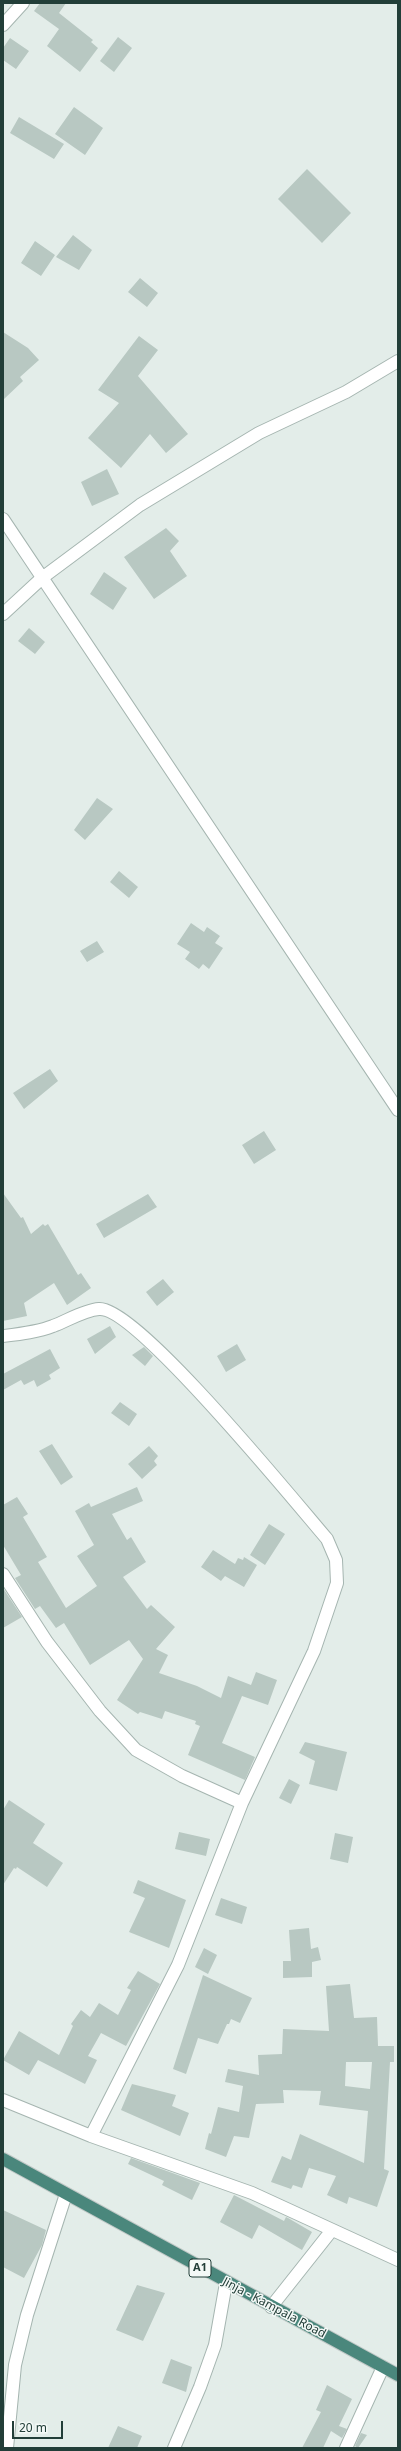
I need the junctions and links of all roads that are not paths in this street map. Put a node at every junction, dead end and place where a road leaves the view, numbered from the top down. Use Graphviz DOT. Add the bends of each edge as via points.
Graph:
graph roads {
  1 [pos="23,3"];
  2 [pos="3,25"];
  3 [pos="398,361"];
  4 [pos="3,519"];
  5 [pos="42,578"];
  6 [pos="3,614"];
  7 [pos="398,1110"];
  8 [pos="3,1336"];
  9 [pos="3,1574"];
  10 [pos="242,1803"];
  11 [pos="3,2100"];
  12 [pos="90,2136"];
  13 [pos="3,2159"];
  14 [pos="66,2194"];
  15 [pos="332,2230"];
  16 [pos="398,2260"];
  17 [pos="226,2283"];
  18 [pos="271,2307"];
  19 [pos="383,2367"];
  20 [pos="398,2375"];
  21 [pos="7,2448"];
  22 [pos="174,2448"];
  23 [pos="346,2448"];
  1 -- 2 [label="street"];
  3 -- 5 [label="street" via="346,392 259,432 140,505"];
  4 -- 5 [label="street"];
  5 -- 6 [label="street"];
  5 -- 7 [label="street"];
  8 -- 10 [label="street" via="51,1327 99,1309 116,1314 159,1351 224,1418 327,1539 336,1560 337,1583 314,1650"];
  9 -- 10 [label="street" via="46,1642 100,1711 136,1750 182,1776"];
  10 -- 12 [label="street" via="178,1965"];
  11 -- 12 [label="street"];
  12 -- 15 [label="street" via="252,2193"];
  13 -- 14 [label="highway, Jinja - Kampala Road / A1"];
  14 -- 17 [label="highway, Jinja - Kampala Road / A1"];
  14 -- 21 [label="street" via="27,2315 15,2365"];
  15 -- 16 [label="street"];
  15 -- 18 [label="street"];
  17 -- 18 [label="highway, Jinja - Kampala Road / A1"];
  17 -- 22 [label="street" via="215,2345"];
  18 -- 19 [label="highway, Jinja - Kampala Road / A1"];
  19 -- 20 [label="highway, Jinja - Kampala Road / A1"];
  19 -- 23 [label="street"];
}
